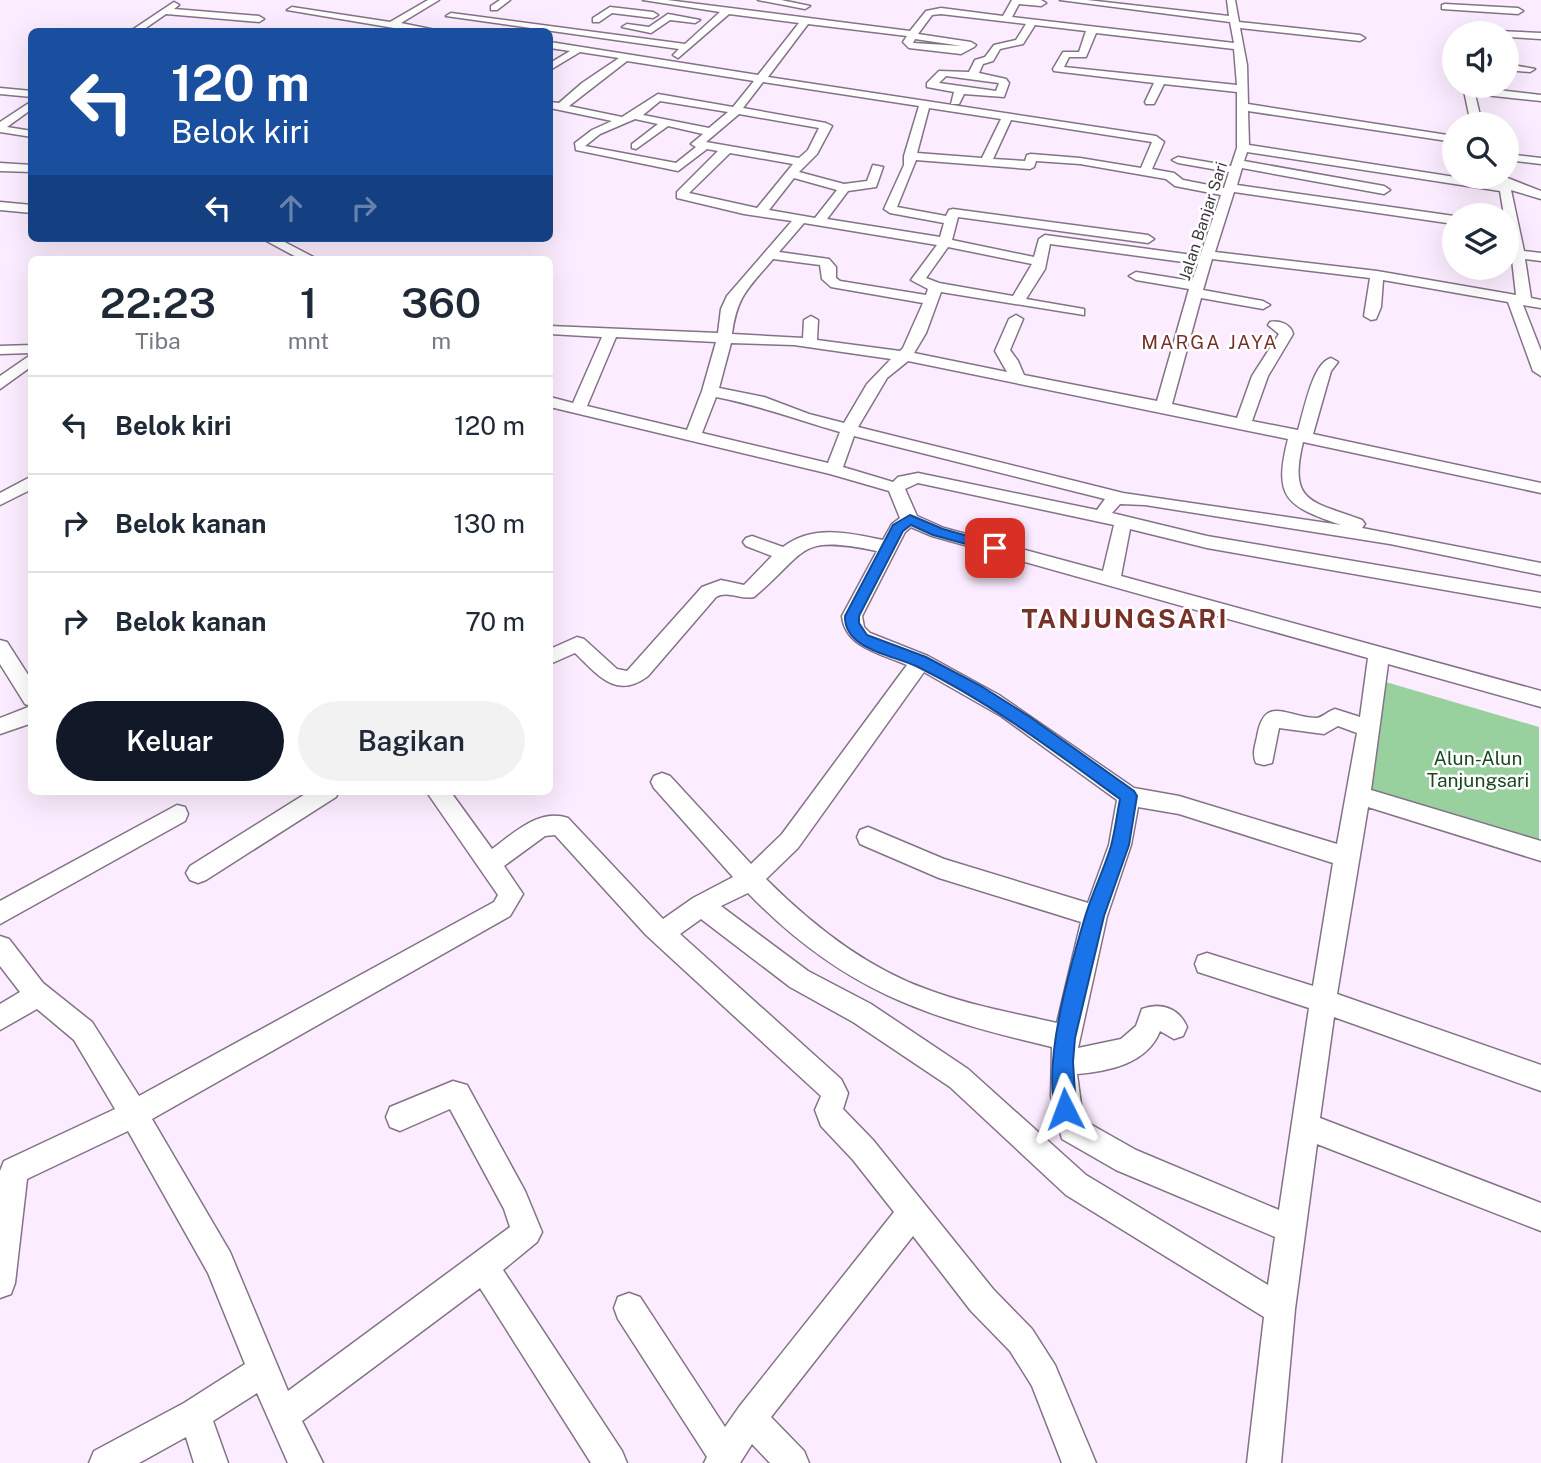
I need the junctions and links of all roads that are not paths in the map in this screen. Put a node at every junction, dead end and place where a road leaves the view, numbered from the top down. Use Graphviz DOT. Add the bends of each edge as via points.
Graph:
graph roads {
  1 [pos="181,0"];
  2 [pos="435,0"];
  3 [pos="506,0"];
  4 [pos="647,0"];
  5 [pos="762,0"];
  6 [pos="1063,0"];
  7 [pos="1231,0"];
  8 [pos="653,1"];
  9 [pos="1016,1"];
  10 [pos="1106,2"];
  11 [pos="808,3"];
  12 [pos="1041,4"];
  13 [pos="1469,5"];
  14 [pos="1445,7"];
  15 [pos="292,10"];
  16 [pos="163,11"];
  17 [pos="504,11"];
  18 [pos="727,11"];
  19 [pos="1518,11"];
  20 [pos="637,13"];
  21 [pos="451,16"];
  22 [pos="539,16"];
  23 [pos="259,19"];
  24 [pos="1006,19"];
  25 [pos="596,20"];
  26 [pos="788,20"];
  27 [pos="1483,21"];
  28 [pos="714,22"];
  29 [pos="806,22"];
  30 [pos="1032,22"];
  31 [pos="1196,22"];
  32 [pos="393,24"];
  33 [pos="622,24"];
  34 [pos="1237,24"];
  35 [pos="524,26"];
  36 [pos="639,26"];
  37 [pos="139,28"];
  38 [pos="417,28"];
  39 [pos="539,28"];
  40 [pos="1092,29"];
  41 [pos="553,30"];
  42 [pos="576,33"];
  43 [pos="1519,34"];
  44 [pos="912,35"];
  45 [pos="1541,36"];
  46 [pos="1360,38"];
  47 [pos="553,47"];
  48 [pos="553,47"];
  49 [pos="686,47"];
  50 [pos="1239,47"];
  51 [pos="575,51"];
  52 [pos="920,55"];
  53 [pos="625,58"];
  54 [pos="979,62"];
  55 [pos="553,65"];
  56 [pos="1519,65"];
  57 [pos="1530,69"];
  58 [pos="698,70"];
  59 [pos="1190,73"];
  60 [pos="972,75"];
  61 [pos="688,77"];
  62 [pos="762,79"];
  63 [pos="1160,81"];
  64 [pos="1242,84"];
  65 [pos="960,90"];
  66 [pos="0,91"];
  67 [pos="28,94"];
  68 [pos="1000,95"];
  69 [pos="1519,95"];
  70 [pos="1541,98"];
  71 [pos="1150,102"];
  72 [pos="925,104"];
  73 [pos="555,106"];
  74 [pos="953,106"];
  75 [pos="28,107"];
  76 [pos="1244,107"];
  77 [pos="992,111"];
  78 [pos="735,112"];
  79 [pos="1007,116"];
  80 [pos="12,118"];
  81 [pos="629,118"];
  82 [pos="28,120"];
  83 [pos="666,123"];
  84 [pos="0,128"];
  85 [pos="710,132"];
  86 [pos="28,133"];
  87 [pos="1442,138"];
  88 [pos="913,142"];
  89 [pos="929,143"];
  90 [pos="636,146"];
  91 [pos="703,147"];
  92 [pos="1243,148"];
  93 [pos="726,150"];
  94 [pos="910,156"];
  95 [pos="1519,158"];
  96 [pos="1541,161"];
  97 [pos="804,162"];
  98 [pos="986,162"];
  99 [pos="862,166"];
  100 [pos="0,167"];
  101 [pos="1238,167"];
  102 [pos="28,169"];
  103 [pos="892,169"];
  104 [pos="1145,172"];
  105 [pos="792,174"];
  106 [pos="1170,176"];
  107 [pos="1427,176"];
  108 [pos="1442,177"];
  109 [pos="844,188"];
  110 [pos="1519,188"];
  111 [pos="1230,190"];
  112 [pos="1384,190"];
  113 [pos="1428,194"];
  114 [pos="1541,195"];
  115 [pos="0,206"];
  116 [pos="760,212"];
  117 [pos="28,213"];
  118 [pos="1442,218"];
  119 [pos="801,219"];
  120 [pos="820,220"];
  121 [pos="950,220"];
  122 [pos="1050,225"];
  123 [pos="1045,239"];
  124 [pos="1148,239"];
  125 [pos="281,242"];
  126 [pos="945,242"];
  127 [pos="1519,254"];
  128 [pos="769,255"];
  129 [pos="305,256"];
  130 [pos="1541,257"];
  131 [pos="1207,258"];
  132 [pos="1041,262"];
  133 [pos="1377,275"];
  134 [pos="1136,276"];
  135 [pos="1519,280"];
  136 [pos="1197,289"];
  137 [pos="934,293"];
  138 [pos="1018,300"];
  139 [pos="1519,300"];
  140 [pos="1264,304"];
  141 [pos="1541,304"];
  142 [pos="1079,312"];
  143 [pos="1371,316"];
  144 [pos="1016,318"];
  145 [pos="811,320"];
  146 [pos="1275,325"];
  147 [pos="553,330"];
  148 [pos="611,334"];
  149 [pos="724,340"];
  150 [pos="810,343"];
  151 [pos="28,349"];
  152 [pos="0,350"];
  153 [pos="905,356"];
  154 [pos="28,361"];
  155 [pos="1331,362"];
  156 [pos="1541,370"];
  157 [pos="1017,377"];
  158 [pos="0,384"];
  159 [pos="710,391"];
  160 [pos="553,403"];
  161 [pos="579,407"];
  162 [pos="1163,407"];
  163 [pos="1243,424"];
  164 [pos="849,429"];
  165 [pos="693,436"];
  166 [pos="1301,436"];
  167 [pos="834,470"];
  168 [pos="28,483"];
  169 [pos="896,488"];
  170 [pos="1541,488"];
  171 [pos="1121,498"];
  172 [pos="0,500"];
  173 [pos="1101,516"];
  174 [pos="910,520"];
  175 [pos="1123,522"];
  176 [pos="1390,538"];
  177 [pos="752,542"];
  178 [pos="889,547"];
  179 [pos="785,554"];
  180 [pos="1541,569"];
  181 [pos="1111,579"];
  182 [pos="1541,600"];
  183 [pos="0,647"];
  184 [pos="553,652"];
  185 [pos="1379,654"];
  186 [pos="921,661"];
  187 [pos="28,692"];
  188 [pos="1541,699"];
  189 [pos="28,716"];
  190 [pos="0,726"];
  191 [pos="1368,728"];
  192 [pos="1264,757"];
  193 [pos="662,782"];
  194 [pos="322,795"];
  195 [pos="440,795"];
  196 [pos="1359,795"];
  197 [pos="1129,796"];
  198 [pos="177,814"];
  199 [pos="868,837"];
  200 [pos="1541,851"];
  201 [pos="1346,856"];
  202 [pos="491,863"];
  203 [pos="198,873"];
  204 [pos="749,881"];
  205 [pos="701,905"];
  206 [pos="0,913"];
  207 [pos="1095,916"];
  208 [pos="662,933"];
  209 [pos="0,947"];
  210 [pos="1207,964"];
  211 [pos="38,995"];
  212 [pos="1323,1001"];
  213 [pos="0,1018"];
  214 [pos="1174,1027"];
  215 [pos="1064,1050"];
  216 [pos="1541,1078"];
  217 [pos="134,1114"];
  218 [pos="400,1117"];
  219 [pos="1306,1126"];
  220 [pos="7,1173"];
  221 [pos="913,1212"];
  222 [pos="1541,1217"];
  223 [pos="1293,1230"];
  224 [pos="484,1267"];
  225 [pos="0,1283"];
  226 [pos="629,1308"];
  227 [pos="1280,1309"];
  228 [pos="263,1371"];
  229 [pos="195,1414"];
  230 [pos="282,1416"];
  231 [pos="750,1418"];
  232 [pos="724,1460"];
  233 [pos="106,1463"];
  234 [pos="211,1463"];
  235 [pos="306,1463"];
  236 [pos="610,1463"];
  237 [pos="792,1463"];
  238 [pos="1079,1463"];
  239 [pos="1264,1463"];
  1 -- 16 [label="street"];
  2 -- 32 [label="street"];
  3 -- 17 [label="street" via="493,9"];
  4 -- 8 [label="street"];
  5 -- 11 [label="street"];
  6 -- 10 [label="street"];
  7 -- 34 [label="street, Jalan Banjar Sari"];
  8 -- 18 [label="street"];
  8 -- 20 [label="street"];
  9 -- 12 [label="street"];
  9 -- 24 [label="street"];
  10 -- 34 [label="street"];
  11 -- 26 [label="street"];
  13 -- 14 [label="street"];
  13 -- 19 [label="street"];
  13 -- 27 [label="street"];
  15 -- 32 [label="street"];
  16 -- 23 [label="street"];
  16 -- 37 [label="street"];
  18 -- 26 [label="street"];
  18 -- 28 [label="street"];
  20 -- 25 [label="street" via="610,10"];
  20 -- 33 [label="street"];
  20 -- 36 [label="street" via="653,15"];
  21 -- 35 [label="street"];
  22 -- 35 [label="street"];
  24 -- 30 [label="street"];
  24 -- 44 [label="street" via="932,12"];
  26 -- 29 [label="street"];
  28 -- 42 [label="street" via="667,17 651,30 590,22"];
  28 -- 49 [label="street"];
  29 -- 44 [label="street"];
  29 -- 62 [label="street"];
  30 -- 40 [label="street"];
  30 -- 54 [label="street" via="1020,42 997,47 989,59"];
  31 -- 34 [label="street"];
  32 -- 38 [label="street"];
  34 -- 46 [label="street"];
  34 -- 50 [label="street, Jalan Banjar Sari"];
  35 -- 39 [label="street"];
  40 -- 50 [label="street"];
  40 -- 63 [label="street" via="1083,55 1066,54 1058,69"];
  41 -- 42 [label="street"];
  42 -- 49 [label="street"];
  43 -- 45 [label="street"];
  44 -- 44 [label="street" via="969,42 971,43 961,51 911,45"];
  47 -- 49 [label="street" via="670,61"];
  48 -- 51 [label="street"];
  50 -- 64 [label="street, Jalan Banjar Sari"];
  51 -- 53 [label="street"];
  51 -- 55 [label="street"];
  52 -- 54 [label="street"];
  53 -- 58 [label="street"];
  53 -- 73 [label="street"];
  54 -- 60 [label="street"];
  56 -- 57 [label="street"];
  58 -- 61 [label="street"];
  58 -- 62 [label="street"];
  59 -- 64 [label="street"];
  60 -- 65 [label="street" via="943,73 919,91"];
  60 -- 68 [label="street" via="1002,81"];
  62 -- 72 [label="street"];
  62 -- 78 [label="street"];
  63 -- 64 [label="street"];
  63 -- 71 [label="street"];
  64 -- 76 [label="street, Jalan Banjar Sari"];
  65 -- 68 [label="street"];
  65 -- 74 [label="street"];
  66 -- 67 [label="street"];
  68 -- 77 [label="street"];
  69 -- 70 [label="street"];
  72 -- 79 [label="street"];
  72 -- 88 [label="street"];
  73 -- 81 [label="street"];
  75 -- 80 [label="street"];
  76 -- 87 [label="street" via="1366,130"];
  76 -- 92 [label="street, Jalan Banjar Sari"];
  78 -- 81 [label="street" via="663,94"];
  78 -- 85 [label="street"];
  78 -- 97 [label="street" via="826,126"];
  79 -- 98 [label="street" via="987,148"];
  79 -- 104 [label="street" via="1156,139"];
  80 -- 82 [label="street"];
  80 -- 84 [label="street"];
  81 -- 83 [label="street"];
  81 -- 91 [label="street" via="597,132 580,148 678,167"];
  83 -- 85 [label="street"];
  83 -- 90 [label="street"];
  84 -- 86 [label="street"];
  85 -- 91 [label="street" via="697,144"];
  88 -- 89 [label="street"];
  88 -- 94 [label="street"];
  91 -- 93 [label="street"];
  92 -- 101 [label="street, Jalan Banjar Sari"];
  92 -- 107 [label="street" via="1366,161"];
  93 -- 97 [label="street"];
  93 -- 116 [label="street" via="681,195"];
  94 -- 98 [label="street"];
  94 -- 103 [label="street"];
  95 -- 96 [label="street"];
  97 -- 105 [label="street"];
  98 -- 104 [label="street" via="1030,165 1031,156"];
  99 -- 103 [label="street"];
  100 -- 102 [label="street"];
  101 -- 106 [label="street" via="1180,154"];
  101 -- 111 [label="street, Jalan Banjar Sari"];
  101 -- 112 [label="street"];
  103 -- 109 [label="street" via="872,184"];
  103 -- 121 [label="street" via="890,209"];
  104 -- 106 [label="street"];
  105 -- 109 [label="street"];
  105 -- 116 [label="street"];
  106 -- 111 [label="street" via="1179,183"];
  107 -- 108 [label="street"];
  107 -- 113 [label="street"];
  109 -- 120 [label="street"];
  110 -- 114 [label="street"];
  111 -- 118 [label="street"];
  111 -- 131 [label="street, Jalan Banjar Sari"];
  115 -- 117 [label="street"];
  116 -- 119 [label="street"];
  119 -- 120 [label="street"];
  119 -- 128 [label="street"];
  120 -- 126 [label="street"];
  121 -- 122 [label="street" via="959,212"];
  121 -- 126 [label="street"];
  122 -- 123 [label="street"];
  122 -- 124 [label="street"];
  123 -- 131 [label="street"];
  123 -- 132 [label="street"];
  125 -- 129 [label="street"];
  126 -- 132 [label="street"];
  126 -- 137 [label="street" via="918,280"];
  127 -- 130 [label="street"];
  128 -- 137 [label="street" via="824,262 829,267 828,279 836,284"];
  128 -- 149 [label="street" via="734,296"];
  131 -- 133 [label="street"];
  131 -- 136 [label="street, Jalan Banjar Sari"];
  132 -- 138 [label="street"];
  133 -- 139 [label="street"];
  133 -- 143 [label="street"];
  134 -- 136 [label="street"];
  135 -- 139 [label="street"];
  136 -- 140 [label="street"];
  136 -- 162 [label="street, Jalan Banjar Sari"];
  137 -- 138 [label="street"];
  137 -- 153 [label="street"];
  138 -- 142 [label="street"];
  139 -- 141 [label="street"];
  139 -- 156 [label="street"];
  144 -- 157 [label="street" via="1002,351"];
  145 -- 150 [label="street"];
  146 -- 163 [label="street" via="1286,334 1252,389"];
  147 -- 148 [label="street"];
  148 -- 149 [label="street"];
  148 -- 161 [label="street"];
  149 -- 150 [label="street"];
  149 -- 159 [label="street"];
  150 -- 153 [label="street"];
  151 -- 152 [label="street"];
  153 -- 157 [label="street"];
  153 -- 164 [label="street" via="891,365"];
  154 -- 158 [label="street"];
  155 -- 166 [label="street"];
  157 -- 162 [label="street"];
  159 -- 164 [label="street" via="759,400"];
  159 -- 165 [label="street"];
  160 -- 161 [label="street"];
  161 -- 165 [label="street"];
  162 -- 163 [label="street"];
  163 -- 166 [label="street"];
  164 -- 167 [label="street"];
  164 -- 171 [label="street"];
  165 -- 167 [label="street"];
  166 -- 170 [label="street"];
  166 -- 176 [label="street" via="1289,471 1297,496 1308,505"];
  167 -- 169 [label="street"];
  168 -- 172 [label="street"];
  169 -- 173 [label="street" via="918,478"];
  169 -- 174 [label="street"];
  171 -- 173 [label="street" via="1115,498"];
  171 -- 176 [label="street"];
  173 -- 175 [label="street"];
  174 -- 178 [label="street" via="898,528"];
  174 -- 181 [label="street" via="938,532"];
  175 -- 181 [label="street"];
  175 -- 182 [label="street" via="1207,542"];
  176 -- 180 [label="street"];
  177 -- 179 [label="street"];
  178 -- 179 [label="street" via="823,536"];
  178 -- 186 [label="street" via="852,623 861,639"];
  179 -- 184 [label="street" via="747,592 721,586 709,592 642,671 630,679 611,676 577,644"];
  181 -- 185 [label="street"];
  183 -- 187 [label="street"];
  185 -- 188 [label="street"];
  185 -- 191 [label="street"];
  186 -- 197 [label="street" via="1025,721"];
  186 -- 204 [label="street" via="800,830"];
  189 -- 190 [label="street"];
  191 -- 192 [label="street" via="1335,717 1324,726 1274,719"];
  191 -- 196 [label="street"];
  193 -- 204 [label="street"];
  194 -- 203 [label="street"];
  195 -- 202 [label="street"];
  196 -- 200 [label="street"];
  196 -- 201 [label="street"];
  197 -- 201 [label="street" via="1179,804"];
  197 -- 207 [label="street" via="1120,845"];
  198 -- 206 [label="street"];
  199 -- 207 [label="street" via="952,872"];
  201 -- 212 [label="street"];
  202 -- 208 [label="street" via="540,827 560,825"];
  202 -- 217 [label="street" via="511,894 502,909"];
  204 -- 205 [label="street"];
  204 -- 215 [label="street" via="836,954 879,981"];
  205 -- 208 [label="street"];
  205 -- 227 [label="street" via="799,979 862,1013 959,1078 1076,1185"];
  207 -- 215 [label="street"];
  208 -- 221 [label="street" via="832,1088 831,1115"];
  209 -- 211 [label="street"];
  210 -- 212 [label="street"];
  211 -- 213 [label="street"];
  211 -- 217 [label="street" via="83,1031"];
  212 -- 216 [label="street"];
  212 -- 219 [label="street"];
  214 -- 215 [label="street" via="1165,1019 1152,1018 1146,1033 1131,1047 1090,1061"];
  215 -- 223 [label="street" via="1065,1109 1072,1129 1126,1160"];
  217 -- 220 [label="street"];
  217 -- 228 [label="street" via="219,1263"];
  218 -- 224 [label="street" via="457,1095 527,1231"];
  219 -- 222 [label="street"];
  219 -- 223 [label="street"];
  220 -- 225 [label="street"];
  221 -- 231 [label="street"];
  221 -- 238 [label="street" via="982,1300 1021,1340 1044,1376"];
  223 -- 227 [label="street"];
  224 -- 230 [label="street"];
  224 -- 236 [label="street"];
  226 -- 232 [label="street"];
  227 -- 239 [label="street"];
  228 -- 229 [label="street"];
  228 -- 230 [label="street"];
  229 -- 233 [label="street"];
  229 -- 234 [label="street"];
  230 -- 235 [label="street"];
  231 -- 232 [label="street"];
  231 -- 237 [label="street"];
}
